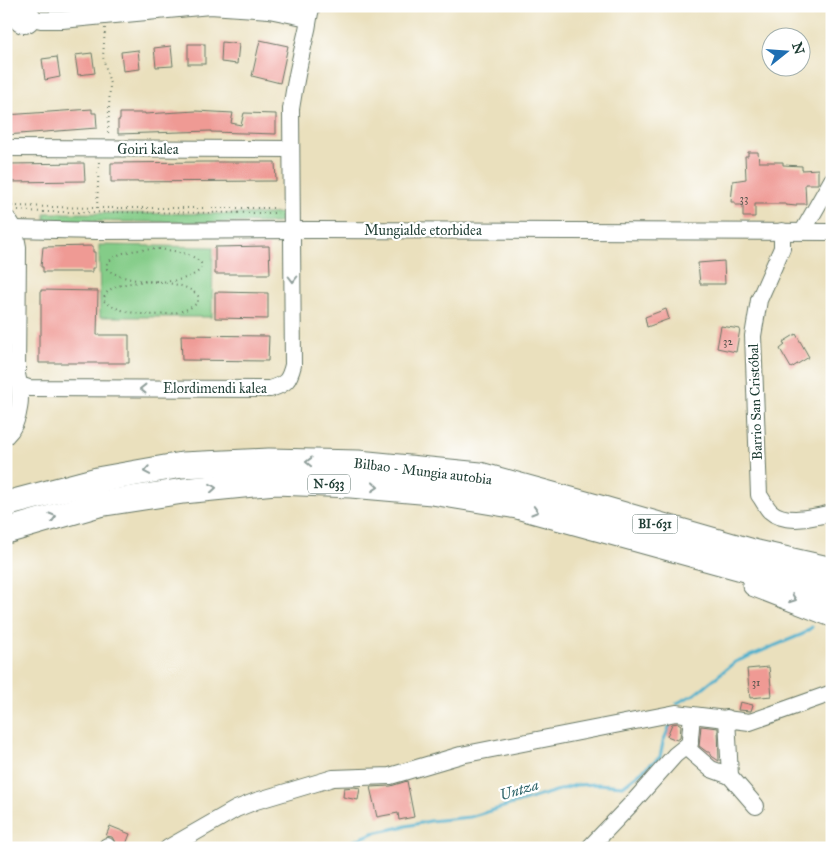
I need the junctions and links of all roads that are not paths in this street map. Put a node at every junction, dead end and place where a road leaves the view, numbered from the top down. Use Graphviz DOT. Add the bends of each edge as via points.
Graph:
graph roads {
  1 [pos="310,12"];
  2 [pos="21,17"];
  3 [pos="6,148"];
  4 [pos="290,149"];
  5 [pos="832,180"];
  6 [pos="9,224"];
  7 [pos="292,230"];
  8 [pos="782,231"];
  9 [pos="803,231"];
  10 [pos="832,232"];
  11 [pos="20,385"];
  12 [pos="6,436"];
  13 [pos="480,475"];
  14 [pos="6,504"];
  15 [pos="832,513"];
  16 [pos="6,531"];
  17 [pos="650,544"];
  18 [pos="832,556"];
  19 [pos="832,570"];
  20 [pos="832,589"];
  21 [pos="832,614"];
  22 [pos="832,693"];
  23 [pos="692,715"];
  24 [pos="727,718"];
  25 [pos="690,743"];
  26 [pos="730,776"];
  27 [pos="756,806"];
  28 [pos="168,848"];
  29 [pos="589,848"];
  1 -- 2 [label="street" via="210,6 62,20"];
  1 -- 4 [label="street" via="291,108"];
  3 -- 4 [label="street, Goiri kalea"];
  4 -- 7 [label="street"];
  5 -- 9 [label="street"];
  6 -- 7 [label="street, Mungialde etorbidea" via="97,231"];
  6 -- 11 [label="street" via="18,247 17,374"];
  7 -- 8 [label="street, Mungialde etorbidea"];
  7 -- 11 [label="street, Elordimendi kalea, one-way" via="293,365 290,376 280,386 241,389 29,388"];
  8 -- 9 [label="street, Mungialde etorbidea"];
  8 -- 15 [label="street, Barrio San Cristóbal" via="782,248 759,300 753,336 759,495 771,512 782,517 804,520"];
  9 -- 10 [label="street, Mungialde etorbidea"];
  11 -- 12 [label="street" via="18,414"];
  13 -- 14 [label="highway, Bilbao - Mungia autobia / N-633, one-way" via="358,463 269,461 182,465 97,480"];
  13 -- 18 [label="highway, N-633" via="566,486 739,535"];
  13 -- 19 [label="highway, Bilbao - Mungia autobia / BI-631" via="757,553"];
  16 -- 17 [label="highway, Bilbao - Mungia autobia / N-633, one-way" via="98,504 275,482 432,492 517,506"];
  17 -- 20 [label="highway, Bilbao - Mungia autobia / BI-631"];
  17 -- 21 [label="highway, one-way"];
  22 -- 24 [label="street" via="750,722"];
  23 -- 24 [label="street"];
  23 -- 25 [label="street"];
  23 -- 28 [label="street" via="676,713 543,738 390,776 332,778 256,801"];
  24 -- 26 [label="street"];
  25 -- 26 [label="street" via="689,750 711,769"];
  25 -- 29 [label="street"];
  26 -- 27 [label="street"];
}
